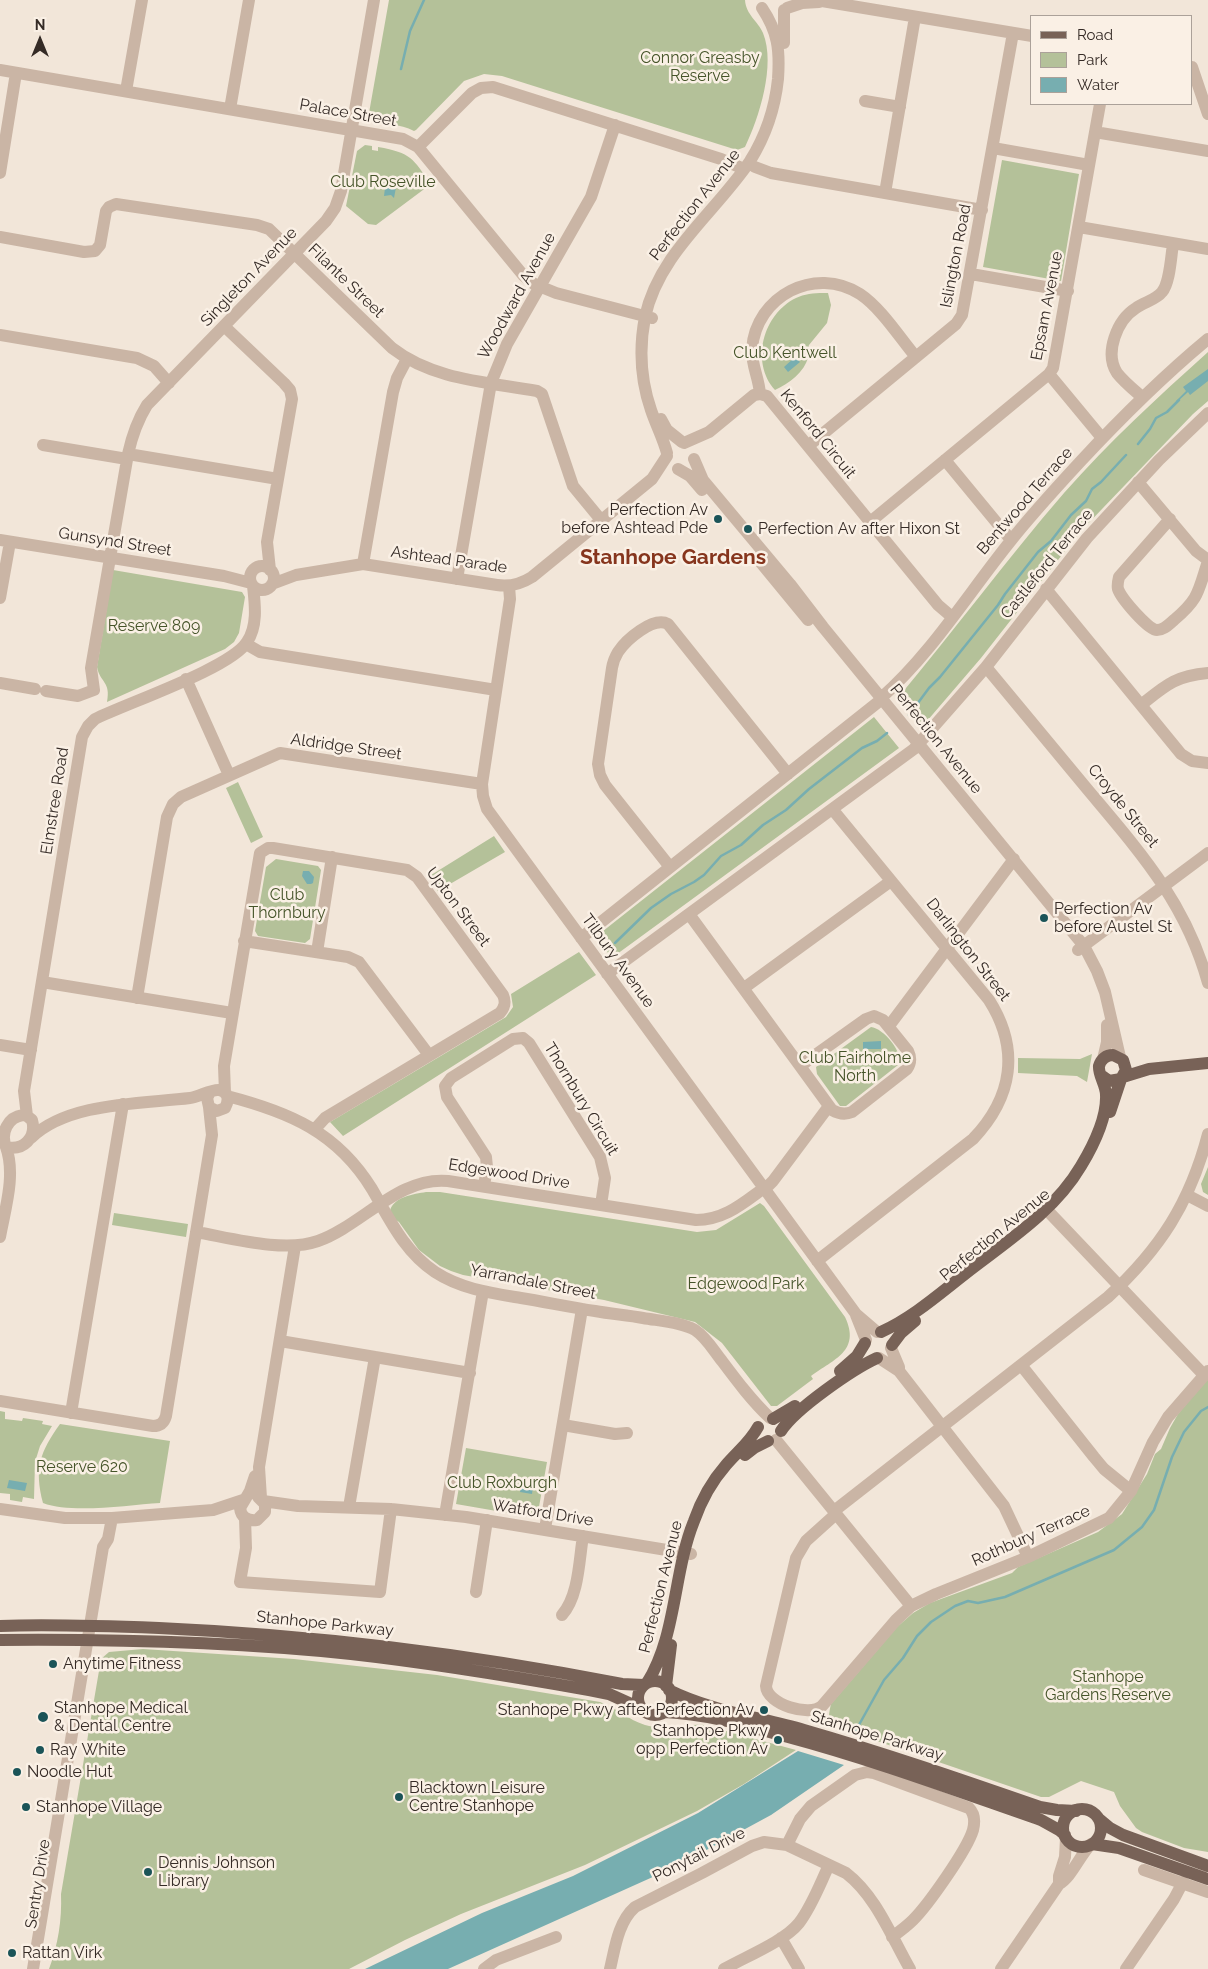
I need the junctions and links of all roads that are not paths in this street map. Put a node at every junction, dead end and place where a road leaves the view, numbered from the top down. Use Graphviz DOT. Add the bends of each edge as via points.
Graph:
graph roads {
  1 [pos="142,0"];
  2 [pos="248,0"];
  3 [pos="374,0"];
  4 [pos="817,1"];
  5 [pos="761,4"];
  6 [pos="786,6"];
  7 [pos="915,18"];
  8 [pos="1013,33"];
  9 [pos="1030,36"];
  10 [pos="1193,69"];
  11 [pos="0,70"];
  12 [pos="16,73"];
  13 [pos="126,91"];
  14 [pos="865,100"];
  15 [pos="1100,105"];
  16 [pos="900,107"];
  17 [pos="230,109"];
  18 [pos="1208,114"];
  19 [pos="615,125"];
  20 [pos="351,129"];
  21 [pos="1095,132"];
  22 [pos="418,147"];
  23 [pos="993,148"];
  24 [pos="1208,151"];
  25 [pos="1089,165"];
  26 [pos="749,168"];
  27 [pos="0,173"];
  28 [pos="885,193"];
  29 [pos="982,210"];
  30 [pos="1079,227"];
  31 [pos="0,238"];
  32 [pos="1173,244"];
  33 [pos="1208,249"];
  34 [pos="295,254"];
  35 [pos="971,274"];
  36 [pos="540,287"];
  37 [pos="1068,291"];
  38 [pos="649,318"];
  39 [pos="224,326"];
  40 [pos="0,335"];
  41 [pos="1208,339"];
  42 [pos="916,357"];
  43 [pos="407,359"];
  44 [pos="1049,374"];
  45 [pos="169,383"];
  46 [pos="491,383"];
  47 [pos="760,394"];
  48 [pos="1142,397"];
  49 [pos="1208,413"];
  50 [pos="709,432"];
  51 [pos="1102,438"];
  52 [pos="683,442"];
  53 [pos="43,445"];
  54 [pos="808,446"];
  55 [pos="667,454"];
  56 [pos="127,457"];
  57 [pos="694,457"];
  58 [pos="945,460"];
  59 [pos="677,469"];
  60 [pos="278,479"];
  61 [pos="652,479"];
  62 [pos="1138,482"];
  63 [pos="1170,519"];
  64 [pos="602,520"];
  65 [pos="870,522"];
  66 [pos="1011,540"];
  67 [pos="5,541"];
  68 [pos="267,542"];
  69 [pos="110,557"];
  70 [pos="1208,561"];
  71 [pos="363,564"];
  72 [pos="253,577"];
  73 [pos="270,579"];
  74 [pos="457,579"];
  75 [pos="509,586"];
  76 [pos="1046,589"];
  77 [pos="0,598"];
  78 [pos="255,613"];
  79 [pos="952,618"];
  80 [pos="246,644"];
  81 [pos="986,666"];
  82 [pos="1208,673"];
  83 [pos="186,679"];
  84 [pos="0,683"];
  85 [pos="496,690"];
  86 [pos="879,700"];
  87 [pos="1141,705"];
  88 [pos="917,746"];
  89 [pos="1208,763"];
  90 [pos="788,774"];
  91 [pos="229,775"];
  92 [pos="482,784"];
  93 [pos="833,810"];
  94 [pos="1208,853"];
  95 [pos="332,858"];
  96 [pos="1012,862"];
  97 [pos="670,868"];
  98 [pos="891,881"];
  99 [pos="1164,885"];
  100 [pos="689,914"];
  101 [pos="581,938"];
  102 [pos="244,941"];
  103 [pos="947,948"];
  104 [pos="1081,948"];
  105 [pos="316,952"];
  106 [pos="607,974"];
  107 [pos="42,982"];
  108 [pos="1208,983"];
  109 [pos="744,988"];
  110 [pos="138,998"];
  111 [pos="232,1013"];
  112 [pos="888,1026"];
  113 [pos="0,1045"];
  114 [pos="31,1050"];
  115 [pos="429,1055"];
  116 [pos="1208,1055"];
  117 [pos="1122,1058"];
  118 [pos="1103,1059"];
  119 [pos="1208,1063"];
  120 [pos="800,1066"];
  121 [pos="1102,1076"];
  122 [pos="1122,1078"];
  123 [pos="24,1091"];
  124 [pos="218,1100"];
  125 [pos="123,1104"];
  126 [pos="829,1106"];
  127 [pos="29,1117"];
  128 [pos="59,1119"];
  129 [pos="5,1123"];
  130 [pos="315,1129"];
  131 [pos="1208,1134"];
  132 [pos="29,1140"];
  133 [pos="3,1145"];
  134 [pos="10,1175"];
  135 [pos="484,1186"];
  136 [pos="764,1189"];
  137 [pos="1187,1195"];
  138 [pos="380,1204"];
  139 [pos="601,1205"];
  140 [pos="1208,1206"];
  141 [pos="1048,1212"];
  142 [pos="196,1232"];
  143 [pos="0,1237"];
  144 [pos="295,1246"];
  145 [pos="817,1261"];
  146 [pos="1119,1287"];
  147 [pos="483,1291"];
  148 [pos="582,1309"];
  149 [pos="856,1314"];
  150 [pos="879,1332"];
  151 [pos="280,1341"];
  152 [pos="865,1341"];
  153 [pos="891,1347"];
  154 [pos="374,1357"];
  155 [pos="878,1358"];
  156 [pos="1021,1365"];
  157 [pos="898,1371"];
  158 [pos="470,1373"];
  159 [pos="1206,1373"];
  160 [pos="0,1401"];
  161 [pos="71,1413"];
  162 [pos="765,1422"];
  163 [pos="563,1425"];
  164 [pos="942,1427"];
  165 [pos="627,1433"];
  166 [pos="775,1437"];
  167 [pos="259,1467"];
  168 [pos="1131,1491"];
  169 [pos="245,1499"];
  170 [pos="262,1500"];
  171 [pos="298,1506"];
  172 [pos="350,1507"];
  173 [pos="0,1509"];
  174 [pos="391,1509"];
  175 [pos="213,1510"];
  176 [pos="835,1513"];
  177 [pos="445,1515"];
  178 [pos="244,1517"];
  179 [pos="262,1517"];
  180 [pos="112,1518"];
  181 [pos="487,1520"];
  182 [pos="544,1529"];
  183 [pos="584,1536"];
  184 [pos="246,1548"];
  185 [pos="687,1553"];
  186 [pos="1028,1557"];
  187 [pos="476,1592"];
  188 [pos="911,1606"];
  189 [pos="562,1615"];
  190 [pos="0,1626"];
  191 [pos="94,1626"];
  192 [pos="0,1640"];
  193 [pos="92,1640"];
  194 [pos="645,1684"];
  195 [pos="668,1688"];
  196 [pos="640,1708"];
  197 [pos="665,1712"];
  198 [pos="1076,1811"];
  199 [pos="1098,1818"];
  200 [pos="1066,1836"];
  201 [pos="787,1844"];
  202 [pos="1092,1844"];
  203 [pos="829,1865"];
  204 [pos="1208,1866"];
  205 [pos="1144,1870"];
  206 [pos="1208,1879"];
  207 [pos="1182,1882"];
  208 [pos="1059,1884"];
  209 [pos="1208,1892"];
  210 [pos="556,1937"];
  211 [pos="892,1937"];
  212 [pos="781,1938"];
  213 [pos="33,1969"];
  214 [pos="40,1969"];
  215 [pos="484,1969"];
  216 [pos="610,1969"];
  217 [pos="724,1969"];
  218 [pos="799,1969"];
  219 [pos="910,1969"];
  220 [pos="1001,1969"];
  221 [pos="1126,1969"];
  1 -- 13 [label="street"];
  2 -- 17 [label="street"];
  3 -- 20 [label="street, Singleton Avenue"];
  4 -- 6 [label="street"];
  4 -- 7 [label="street"];
  5 -- 6 [label="street" via="772,14"];
  5 -- 26 [label="street, Perfection Avenue" via="774,27 779,56 776,91 763,136"];
  6 -- 26 [label="street, Perfection Avenue" via="782,97 773,129"];
  7 -- 8 [label="street"];
  7 -- 16 [label="street"];
  8 -- 9 [label="street"];
  8 -- 23 [label="street, Islington Road"];
  10 -- 18 [label="street"];
  11 -- 12 [label="street, Palace Street"];
  12 -- 13 [label="street, Palace Street"];
  12 -- 27 [label="street"];
  13 -- 17 [label="street, Palace Street"];
  14 -- 16 [label="street"];
  15 -- 21 [label="street, Epsam Avenue"];
  16 -- 28 [label="street"];
  17 -- 20 [label="street, Palace Street"];
  19 -- 22 [label="street" via="498,88 485,88 468,96"];
  19 -- 26 [label="street"];
  19 -- 36 [label="street, Woodward Avenue" via="591,197"];
  20 -- 22 [label="street, Palace Street" via="403,139"];
  20 -- 34 [label="street, Singleton Avenue" via="341,191 335,208"];
  21 -- 24 [label="street"];
  21 -- 25 [label="street, Epsam Avenue"];
  22 -- 36 [label="street, Palace Street" via="523,275"];
  23 -- 25 [label="street"];
  23 -- 29 [label="street, Islington Road"];
  25 -- 30 [label="street, Epsam Avenue"];
  26 -- 28 [label="street"];
  26 -- 38 [label="street, Perfection Avenue" via="683,253 666,279"];
  28 -- 29 [label="street"];
  29 -- 35 [label="street, Islington Road"];
  30 -- 32 [label="street"];
  30 -- 37 [label="street, Epsam Avenue"];
  31 -- 34 [label="street, Filante Street" via="84,252 99,250 106,211 108,206 116,204 264,227"];
  32 -- 33 [label="street"];
  32 -- 48 [label="street" via="1164,290 1126,316 1114,341 1115,368"];
  34 -- 39 [label="street, Singleton Avenue"];
  34 -- 43 [label="street, Filante Street"];
  35 -- 37 [label="street"];
  35 -- 42 [label="street, Islington Road" via="960,319"];
  36 -- 38 [label="street, Palace Street"];
  36 -- 46 [label="street, Woodward Avenue" via="507,344"];
  37 -- 44 [label="street, Epsam Avenue" via="1055,362"];
  38 -- 52 [label="street, Perfection Avenue" via="653,392 664,425"];
  38 -- 55 [label="street, Perfection Avenue" via="642,346 644,383"];
  39 -- 45 [label="street, Singleton Avenue"];
  39 -- 60 [label="street" via="284,383 291,394 292,406"];
  40 -- 45 [label="street" via="137,358 154,366"];
  41 -- 48 [label="street, Bentwood Terrace"];
  42 -- 47 [label="street, Kenford Circuit" via="876,308 859,294 832,283 803,285 776,299 758,323 752,357"];
  42 -- 54 [label="street, Islington Road"];
  43 -- 46 [label="street, Filante Street" via="440,373"];
  43 -- 71 [label="street" via="393,392"];
  44 -- 51 [label="street"];
  44 -- 58 [label="street, Epsam Avenue"];
  45 -- 56 [label="street, Singleton Avenue" via="138,419"];
  46 -- 64 [label="street, Filante Street" via="544,392 573,486"];
  46 -- 74 [label="street, Woodward Avenue"];
  47 -- 50 [label="street"];
  47 -- 54 [label="street, Kenford Circuit" via="767,396"];
  48 -- 51 [label="street, Bentwood Terrace"];
  49 -- 62 [label="street, Castleford Terrace"];
  50 -- 52 [label="street"];
  50 -- 57 [label="street"];
  51 -- 66 [label="street, Bentwood Terrace"];
  52 -- 55 [label="street" via="674,444"];
  52 -- 57 [label="street" via="691,447"];
  53 -- 56 [label="street"];
  54 -- 65 [label="street, Kenford Circuit"];
  55 -- 59 [label="street" via="669,464"];
  55 -- 61 [label="street, Ashtead Parade"];
  56 -- 60 [label="street"];
  56 -- 69 [label="street, Singleton Avenue"];
  57 -- 59 [label="street" via="690,466"];
  57 -- 86 [label="street, Perfection Avenue" via="703,480 790,584"];
  58 -- 65 [label="street, Epsam Avenue"];
  58 -- 66 [label="street"];
  59 -- 61 [label="street, Ashtead Parade"];
  59 -- 86 [label="street, Perfection Avenue" via="690,476 774,580"];
  60 -- 68 [label="street"];
  61 -- 64 [label="street, Ashtead Parade"];
  62 -- 63 [label="street"];
  62 -- 76 [label="street, Castleford Terrace"];
  63 -- 70 [label="street"];
  63 -- 70 [label="street" via="1117,582 1119,592 1146,625 1158,630 1164,628 1190,607 1198,594"];
  64 -- 75 [label="street, Ashtead Parade" via="532,577"];
  65 -- 79 [label="street, Kenford Circuit"];
  66 -- 79 [label="street, Bentwood Terrace"];
  67 -- 69 [label="street, Gunsynd Street"];
  67 -- 77 [label="street"];
  68 -- 72 [label="street"];
  68 -- 73 [label="street"];
  69 -- 72 [label="street, Gunsynd Street" via="224,576"];
  69 -- 84 [label="street, Singleton Avenue" via="91,668 94,690 78,696"];
  71 -- 73 [label="street, Ashtead Parade"];
  71 -- 74 [label="street, Ashtead Parade"];
  72 -- 73 [label="street" via="265,567"];
  72 -- 73 [label="street" via="258,590"];
  72 -- 78 [label="street"];
  73 -- 78 [label="street"];
  74 -- 75 [label="street, Ashtead Parade"];
  75 -- 85 [label="street, Tilbury Avenue" via="510,599"];
  76 -- 81 [label="street, Castleford Terrace"];
  76 -- 87 [label="street"];
  78 -- 80 [label="street"];
  79 -- 86 [label="street, Bentwood Terrace"];
  80 -- 83 [label="street, Elmstree Road" via="238,654"];
  80 -- 85 [label="street" via="260,652"];
  81 -- 88 [label="street, Castleford Terrace"];
  81 -- 99 [label="street, Croyde Street"];
  82 -- 87 [label="street" via="1172,681"];
  83 -- 91 [label="street"];
  83 -- 107 [label="street, Elmstree Road" via="95,719 84,731"];
  85 -- 92 [label="street, Tilbury Avenue"];
  86 -- 88 [label="street, Perfection Avenue"];
  86 -- 90 [label="street, Bentwood Terrace"];
  87 -- 89 [label="street" via="1181,754 1192,761"];
  88 -- 93 [label="street, Castleford Terrace"];
  88 -- 96 [label="street, Perfection Avenue"];
  90 -- 97 [label="street, Bentwood Terrace"];
  90 -- 97 [label="street" via="661,618 626,643 616,654 612,668 598,764 600,775"];
  91 -- 92 [label="street, Aldridge Street" via="284,753"];
  91 -- 110 [label="street, Aldridge Street" via="181,797 169,812"];
  92 -- 101 [label="street, Tilbury Avenue" via="491,815"];
  93 -- 98 [label="street, Darlington Street"];
  93 -- 100 [label="street, Castleford Terrace"];
  94 -- 99 [label="street"];
  95 -- 102 [label="street, Upton Street" via="273,848 260,853"];
  95 -- 105 [label="street"];
  95 -- 115 [label="street, Upton Street" via="402,869 414,874 503,995 505,1004 500,1013"];
  96 -- 103 [label="street"];
  96 -- 104 [label="street, Perfection Avenue"];
  97 -- 101 [label="street, Bentwood Terrace"];
  98 -- 103 [label="street, Darlington Street"];
  98 -- 109 [label="street"];
  99 -- 104 [label="street"];
  99 -- 108 [label="street, Croyde Street" via="1192,936"];
  100 -- 106 [label="street, Castleford Terrace"];
  100 -- 109 [label="street"];
  101 -- 106 [label="street, Tilbury Avenue"];
  102 -- 105 [label="street"];
  102 -- 111 [label="street, Upton Street"];
  103 -- 112 [label="street"];
  103 -- 145 [label="street, Darlington Street" via="989,1000 1003,1027 1009,1062 999,1104 973,1139"];
  104 -- 117 [label="street, Perfection Avenue" via="1097,971 1105,992"];
  104 -- 118 [label="street, Perfection Avenue" via="1104,1009 1107,1038"];
  105 -- 115 [label="street" via="359,962"];
  106 -- 136 [label="street, Tilbury Avenue"];
  107 -- 110 [label="street"];
  107 -- 114 [label="street, Elmstree Road"];
  109 -- 120 [label="street"];
  110 -- 111 [label="street"];
  111 -- 124 [label="street, Upton Street"];
  112 -- 120 [label="street" via="879,1018 870,1017"];
  112 -- 126 [label="street" via="910,1055 907,1069 852,1112 842,1114"];
  113 -- 114 [label="street"];
  114 -- 123 [label="street, Elmstree Road"];
  115 -- 130 [label="street, Upton Street" via="325,1118"];
  116 -- 117 [label="main road" via="1149,1062"];
  117 -- 118 [label="main road" via="1109,1055"];
  117 -- 122 [label="main road" via="1126,1067"];
  118 -- 121 [label="main road" via="1099,1069"];
  119 -- 122 [label="main road" via="1149,1069"];
  120 -- 126 [label="street"];
  121 -- 122 [label="main road" via="1109,1081"];
  121 -- 141 [label="main road, Perfection Avenue" via="1106,1098 1096,1135 1074,1176"];
  122 -- 141 [label="main road, Perfection Avenue" via="1096,1152 1076,1184"];
  123 -- 127 [label="street, Elmstree Road"];
  123 -- 129 [label="street, Elmstree Road" via="18,1107"];
  124 -- 125 [label="street, Yarrandale Street"];
  124 -- 130 [label="street, Yarrandale Street" via="281,1112"];
  124 -- 142 [label="street, Upton Street"];
  125 -- 128 [label="street, Yarrandale Street"];
  125 -- 161 [label="street"];
  126 -- 136 [label="street, Edgewood Drive"];
  127 -- 128 [label="street, Yarrandale Street"];
  127 -- 129 [label="street" via="16,1116"];
  127 -- 132 [label="street" via="33,1125"];
  128 -- 132 [label="street, Yarrandale Street"];
  129 -- 133 [label="street" via="1,1135"];
  130 -- 138 [label="street, Yarrandale Street" via="354,1163"];
  131 -- 137 [label="street"];
  132 -- 133 [label="street" via="16,1148"];
  132 -- 134 [label="street" via="18,1154"];
  133 -- 134 [label="street" via="9,1158"];
  134 -- 143 [label="street"];
  135 -- 138 [label="street, Edgewood Drive" via="429,1181"];
  135 -- 139 [label="street, Edgewood Drive"];
  135 -- 139 [label="street, Thornbury Circuit" via="486,1157 447,1097 445,1086 450,1079 513,1039 523,1038 600,1157 604,1178"];
  136 -- 139 [label="street, Edgewood Drive" via="730,1212 704,1220"];
  136 -- 145 [label="street, Tilbury Avenue"];
  137 -- 140 [label="street"];
  137 -- 146 [label="street" via="1156,1246"];
  138 -- 144 [label="street, Edgewood Drive" via="324,1239"];
  138 -- 147 [label="street, Yarrandale Street" via="402,1240 426,1266 458,1284"];
  141 -- 146 [label="street"];
  141 -- 150 [label="main road, Perfection Avenue" via="905,1320"];
  141 -- 153 [label="main road, Perfection Avenue" via="916,1320"];
  142 -- 144 [label="street, Edgewood Drive"];
  142 -- 161 [label="street, Upton Street" via="166,1416 162,1424 153,1426"];
  144 -- 151 [label="street"];
  145 -- 149 [label="street, Tilbury Avenue"];
  146 -- 156 [label="street"];
  146 -- 159 [label="street"];
  147 -- 148 [label="street, Yarrandale Street"];
  147 -- 158 [label="street"];
  148 -- 162 [label="street, Yarrandale Street" via="692,1329 703,1338"];
  148 -- 163 [label="street"];
  149 -- 150 [label="street, Tilbury Avenue"];
  149 -- 152 [label="street, Tilbury Avenue"];
  150 -- 152 [label="main road" via="870,1334"];
  150 -- 153 [label="main road" via="887,1335"];
  151 -- 154 [label="street"];
  151 -- 167 [label="street"];
  152 -- 155 [label="main road" via="869,1355"];
  152 -- 162 [label="main road, Perfection Avenue" via="850,1363 786,1413"];
  153 -- 155 [label="main road" via="887,1355"];
  153 -- 157 [label="street"];
  154 -- 158 [label="street"];
  154 -- 172 [label="street"];
  155 -- 157 [label="street"];
  155 -- 166 [label="main road, Perfection Avenue" via="854,1369 792,1417"];
  156 -- 164 [label="street"];
  156 -- 168 [label="street" via="1104,1469"];
  157 -- 164 [label="street"];
  158 -- 177 [label="street"];
  159 -- 168 [label="street, Rothbury Terrace" via="1161,1428"];
  160 -- 161 [label="street"];
  162 -- 166 [label="main road" via="780,1425"];
  162 -- 166 [label="main road" via="760,1437"];
  162 -- 185 [label="main road, Perfection Avenue" via="711,1486 694,1519"];
  163 -- 165 [label="street"];
  163 -- 182 [label="street"];
  164 -- 176 [label="street"];
  164 -- 186 [label="street" via="1004,1506"];
  166 -- 176 [label="street"];
  166 -- 185 [label="main road, Perfection Avenue" via="745,1455 725,1478"];
  167 -- 169 [label="street"];
  167 -- 170 [label="street"];
  168 -- 186 [label="street, Rothbury Terrace" via="1109,1518"];
  169 -- 170 [label="street" via="254,1496"];
  169 -- 175 [label="street"];
  169 -- 178 [label="street" via="240,1508"];
  170 -- 171 [label="street, Watford Drive"];
  170 -- 179 [label="street" via="265,1508"];
  171 -- 172 [label="street, Watford Drive"];
  171 -- 179 [label="street, Watford Drive"];
  172 -- 174 [label="street, Watford Drive"];
  173 -- 180 [label="street" via="65,1518"];
  174 -- 177 [label="street, Watford Drive"];
  174 -- 184 [label="street" via="380,1592 240,1582"];
  175 -- 178 [label="street"];
  175 -- 180 [label="street"];
  176 -- 188 [label="street"];
  176 -- 188 [label="street, Rothbury Terrace" via="800,1549 796,1558 766,1686 768,1695 776,1702 807,1711 818,1709"];
  177 -- 181 [label="street, Watford Drive"];
  178 -- 179 [label="street" via="253,1521"];
  178 -- 184 [label="street"];
  179 -- 184 [label="street" via="252,1530"];
  180 -- 191 [label="street, Sentry Drive" via="108,1539 110,1549"];
  181 -- 182 [label="street, Watford Drive"];
  181 -- 187 [label="street"];
  182 -- 183 [label="street, Watford Drive"];
  183 -- 185 [label="street, Watford Drive"];
  183 -- 189 [label="street" via="573,1596"];
  185 -- 194 [label="main road, Perfection Avenue" via="659,1662"];
  185 -- 195 [label="main road, Perfection Avenue" via="670,1648"];
  186 -- 188 [label="street, Rothbury Terrace"];
  190 -- 191 [label="main road, Stanhope Parkway"];
  191 -- 193 [label="street, Sentry Drive"];
  191 -- 194 [label="main road, Stanhope Parkway" via="241,1632 370,1644 481,1659 622,1684"];
  192 -- 193 [label="main road, Stanhope Parkway"];
  193 -- 196 [label="main road, Stanhope Parkway" via="157,1640 272,1647 409,1662 589,1690 609,1694"];
  193 -- 213 [label="street, Sentry Drive"];
  193 -- 214 [label="street, Sentry Drive"];
  194 -- 195 [label="main road" via="657,1682"];
  194 -- 196 [label="main road" via="638,1698"];
  195 -- 197 [label="main road" via="671,1704"];
  195 -- 198 [label="main road, Stanhope Parkway" via="686,1699 886,1754 1040,1807"];
  196 -- 197 [label="main road" via="653,1715"];
  197 -- 200 [label="main road, Stanhope Parkway" via="696,1714 833,1749 1041,1820"];
  198 -- 199 [label="main road" via="1088,1810"];
  198 -- 200 [label="main road" via="1065,1821"];
  199 -- 202 [label="main road" via="1101,1830"];
  199 -- 204 [label="main road" via="1123,1835"];
  200 -- 202 [label="main road" via="1078,1846"];
  200 -- 208 [label="street"];
  201 -- 203 [label="street, Ponytail Drive"];
  201 -- 211 [label="street" via="811,1806 861,1773 874,1773 964,1806 973,1814 973,1829 964,1850 924,1907"];
  201 -- 216 [label="street, Ponytail Drive" via="757,1844 634,1907 621,1926"];
  202 -- 206 [label="main road" via="1119,1848"];
  202 -- 208 [label="street" via="1066,1880"];
  203 -- 211 [label="street, Ponytail Drive" via="854,1879 868,1894"];
  203 -- 212 [label="street" via="803,1917"];
  205 -- 207 [label="street"];
  207 -- 209 [label="street"];
  207 -- 221 [label="street"];
  208 -- 220 [label="street"];
  210 -- 215 [label="street" via="496,1960"];
  211 -- 219 [label="street, Ponytail Drive"];
  212 -- 217 [label="street"];
  212 -- 218 [label="street"];
}
